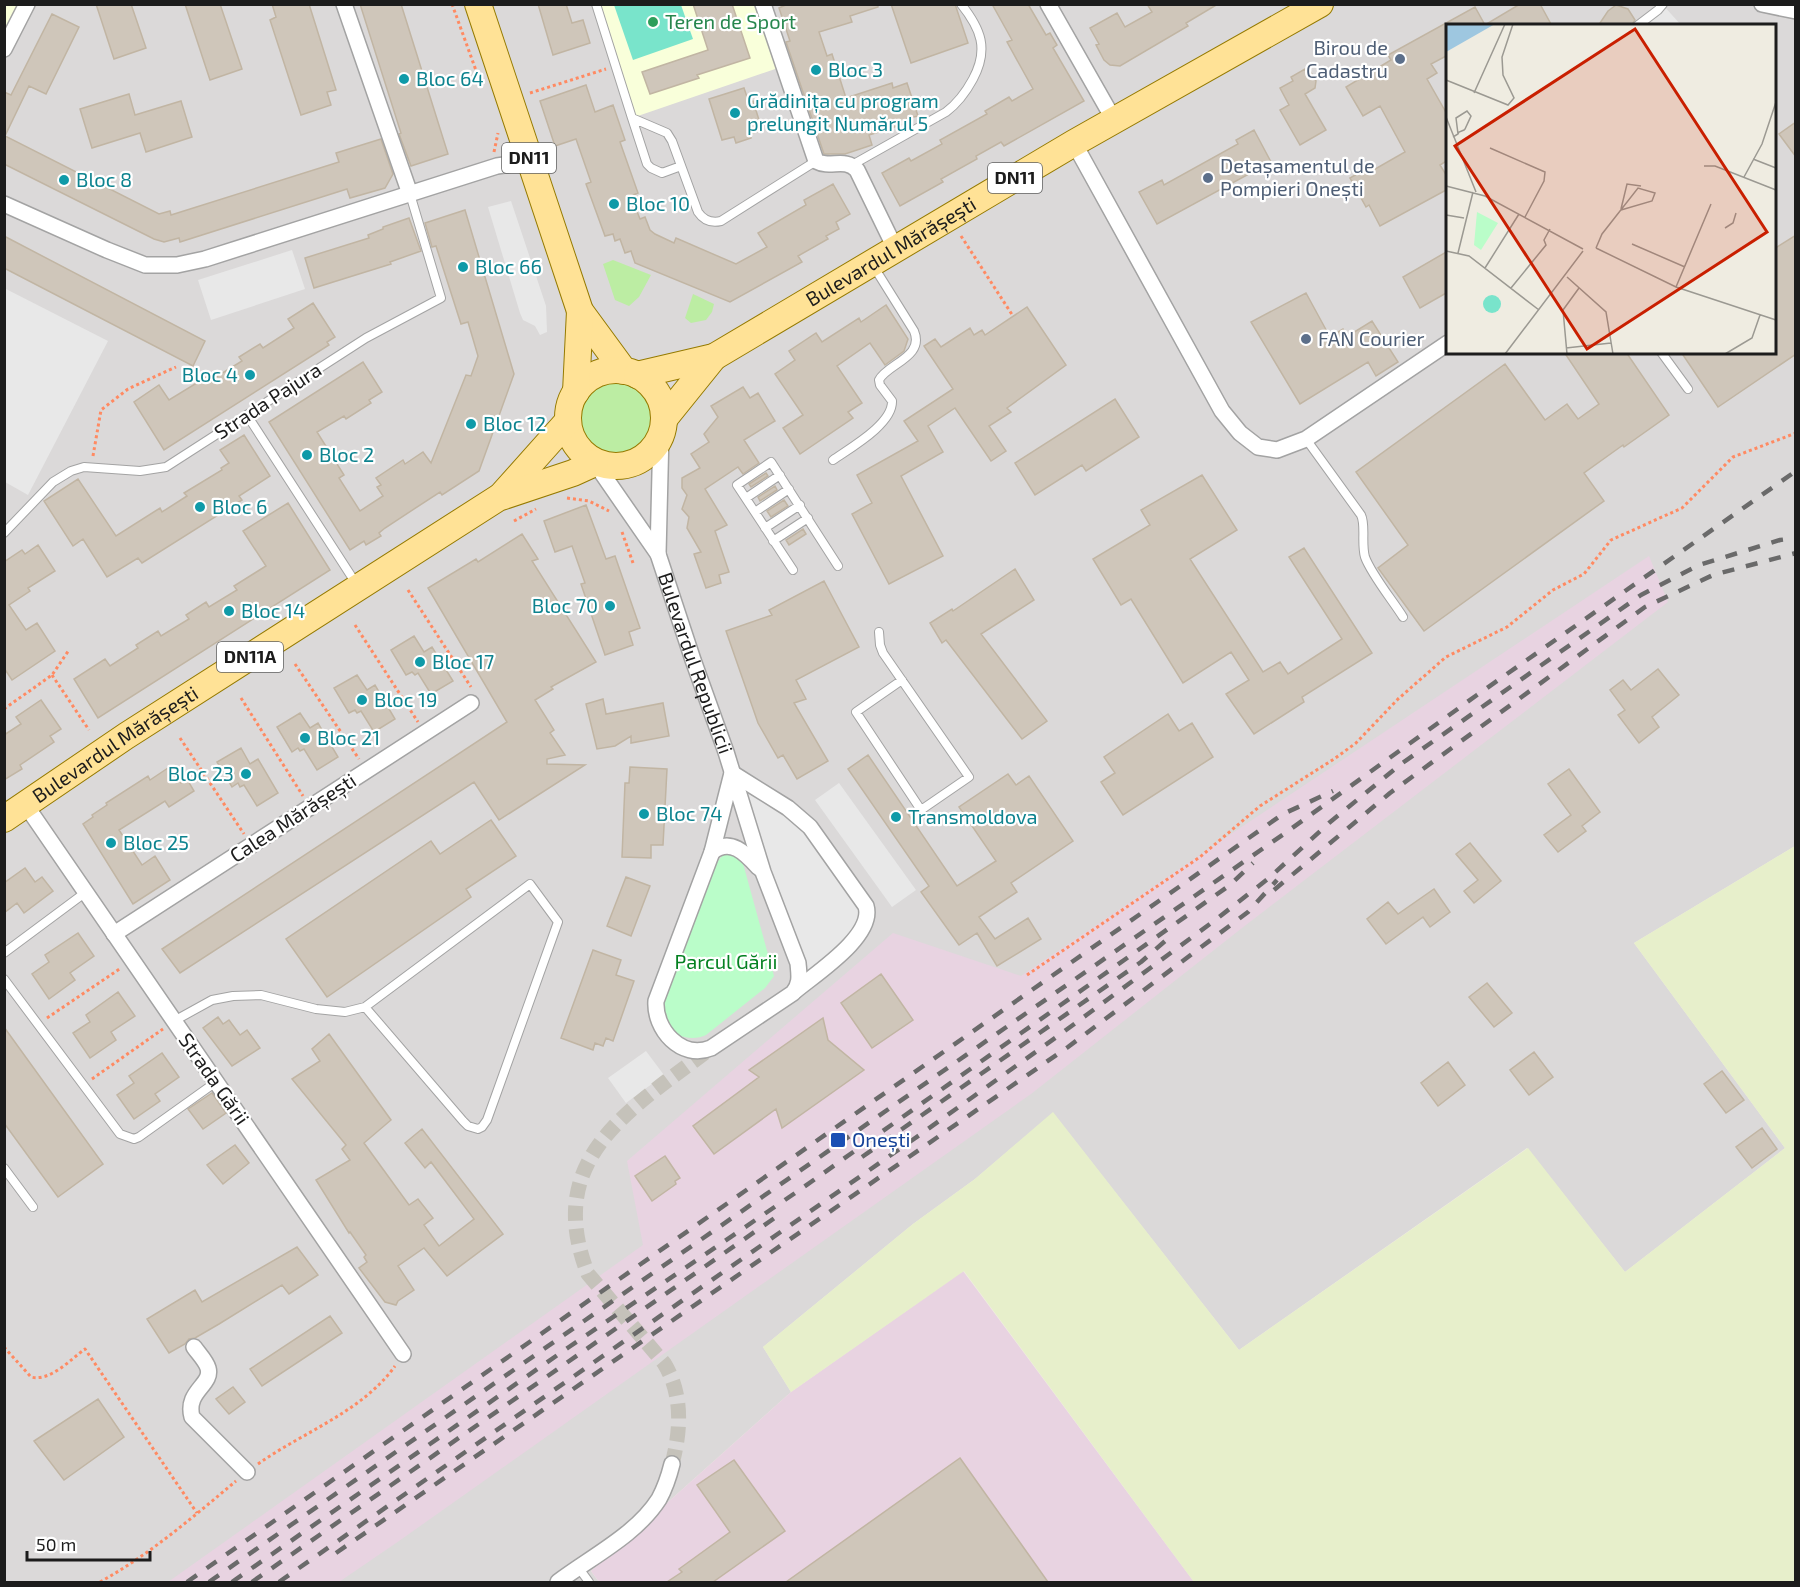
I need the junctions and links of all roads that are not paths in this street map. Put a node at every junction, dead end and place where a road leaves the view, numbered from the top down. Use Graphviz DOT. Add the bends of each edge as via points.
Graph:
graph roads {
  1 [pos="27,4"];
  2 [pos="344,4"];
  3 [pos="478,4"];
  4 [pos="596,4"];
  5 [pos="763,4"];
  6 [pos="961,4"];
  7 [pos="1048,4"];
  8 [pos="1320,4"];
  9 [pos="1662,4"];
  10 [pos="1762,4"];
  11 [pos="1796,10"];
  12 [pos="1640,24"];
  13 [pos="4,49"];
  14 [pos="632,118"];
  15 [pos="1114,120"];
  16 [pos="1074,143"];
  17 [pos="530,161"];
  18 [pos="816,161"];
  19 [pos="852,165"];
  20 [pos="681,166"];
  21 [pos="411,195"];
  22 [pos="4,204"];
  23 [pos="896,250"];
  24 [pos="872,263"];
  25 [pos="580,311"];
  26 [pos="1446,344"];
  27 [pos="1662,354"];
  28 [pos="714,357"];
  29 [pos="631,373"];
  30 [pos="1688,389"];
  31 [pos="576,392"];
  32 [pos="247,415"];
  33 [pos="568,421"];
  34 [pos="663,426"];
  35 [pos="1306,439"];
  36 [pos="833,460"];
  37 [pos="595,463"];
  38 [pos="780,476"];
  39 [pos="789,489"];
  40 [pos="498,498"];
  41 [pos="746,498"];
  42 [pos="800,506"];
  43 [pos="755,512"];
  44 [pos="808,518"];
  45 [pos="765,528"];
  46 [pos="4,533"];
  47 [pos="774,541"];
  48 [pos="658,554"];
  49 [pos="838,566"];
  50 [pos="793,570"];
  51 [pos="359,588"];
  52 [pos="1403,617"];
  53 [pos="879,632"];
  54 [pos="902,680"];
  55 [pos="471,703"];
  56 [pos="732,773"];
  57 [pos="25,804"];
  58 [pos="4,819"];
  59 [pos="712,852"];
  60 [pos="763,872"];
  61 [pos="86,892"];
  62 [pos="114,934"];
  63 [pos="4,954"];
  64 [pos="4,979"];
  65 [pos="793,993"];
  66 [pos="365,1007"];
  67 [pos="174,1021"];
  68 [pos="216,1082"];
  69 [pos="4,1168"];
  70 [pos="33,1207"];
  71 [pos="194,1347"];
  72 [pos="403,1354"];
  73 [pos="672,1464"];
  74 [pos="247,1472"];
  75 [pos="578,1567"];
  76 [pos="558,1582"];
  77 [pos="589,1582"];
  1 -- 13 [label="street"];
  2 -- 21 [label="street"];
  3 -- 17 [label="main road, DN11"];
  4 -- 14 [label="lane"];
  5 -- 18 [label="street"];
  6 -- 19 [label="lane" via="976,26 982,49 979,66 966,92 946,112"];
  7 -- 15 [label="street"];
  8 -- 15 [label="main road, Bulevardul Mărășești / DN11"];
  9 -- 12 [label="lane"];
  10 -- 11 [label="street"];
  14 -- 20 [label="lane" via="667,134"];
  14 -- 20 [label="lane" via="651,168 662,172"];
  15 -- 16 [label="main road, Bulevardul Mărășești / DN11"];
  16 -- 23 [label="main road, Bulevardul Mărășești / DN11"];
  16 -- 35 [label="street" via="1222,411 1258,447 1277,450"];
  17 -- 21 [label="street" via="497,166"];
  17 -- 25 [label="main road, DN11"];
  18 -- 19 [label="street"];
  18 -- 20 [label="lane" via="716,222 700,215"];
  19 -- 23 [label="street"];
  21 -- 22 [label="street" via="205,259 157,266 106,250"];
  21 -- 32 [label="lane, Strada Pajura" via="441,298 366,338"];
  23 -- 24 [label="main road, Bulevardul Mărășești / DN11"];
  24 -- 28 [label="main road, Bulevardul Mărășești / DN11"];
  24 -- 36 [label="lane" via="916,340 904,361 879,380 892,401 887,416"];
  25 -- 29 [label="main road, DN11"];
  25 -- 31 [label="main road, DN11"];
  26 -- 35 [label="street"];
  27 -- 30 [label="lane"];
  28 -- 29 [label="main road, Bulevardul Mărășești / DN11"];
  28 -- 34 [label="main road, Bulevardul Mărășești / DN11"];
  29 -- 31 [label="main road, DN11" via="610,370 597,374"];
  29 -- 34 [label="main road, DN11" via="657,393"];
  31 -- 33 [label="main road, DN11" via="569,406"];
  32 -- 46 [label="lane, Strada Pajura" via="160,469 91,466 70,471 53,482"];
  32 -- 51 [label="lane"];
  33 -- 37 [label="main road" via="578,448"];
  33 -- 40 [label="main road, Bulevardul Mărășești / DN11A"];
  34 -- 37 [label="main road, DN11" via="655,445 634,463"];
  34 -- 48 [label="street, Bulevardul Republicii"];
  35 -- 52 [label="lane" via="1364,520 1366,560"];
  37 -- 40 [label="main road, Bulevardul Mărășești"];
  37 -- 48 [label="street, Bulevardul Republicii"];
  38 -- 39 [label="lane"];
  38 -- 41 [label="lane"];
  38 -- 41 [label="lane" via="771,462 737,484"];
  39 -- 42 [label="lane"];
  39 -- 43 [label="lane"];
  40 -- 51 [label="main road, Bulevardul Mărășești / DN11A"];
  41 -- 43 [label="lane"];
  42 -- 44 [label="lane"];
  42 -- 45 [label="lane"];
  43 -- 45 [label="lane"];
  44 -- 47 [label="lane"];
  44 -- 49 [label="lane"];
  45 -- 47 [label="lane"];
  47 -- 50 [label="lane"];
  48 -- 56 [label="street, Bulevardul Republicii"];
  51 -- 57 [label="main road, Bulevardul Mărășești / DN11A"];
  53 -- 54 [label="lane" via="881,650"];
  54 -- 54 [label="lane" via="969,777 921,810 856,712"];
  55 -- 62 [label="street, Calea Mărășești"];
  56 -- 59 [label="street, Bulevardul Republicii"];
  56 -- 60 [label="street, Bulevardul Republicii"];
  56 -- 65 [label="street, Bulevardul Republicii" via="810,826 868,913 864,928 852,943"];
  57 -- 58 [label="main road, Bulevardul Mărășești / DN11A"];
  57 -- 61 [label="street, Strada Gării"];
  59 -- 60 [label="street" via="722,846 740,849"];
  59 -- 65 [label="street, Bulevardul Republicii" via="656,1001 661,1028 672,1041 705,1051"];
  60 -- 65 [label="street, Bulevardul Republicii" via="798,963 799,983"];
  61 -- 62 [label="street, Strada Gării"];
  61 -- 63 [label="lane"];
  62 -- 67 [label="street, Strada Gării"];
  64 -- 68 [label="lane" via="120,1134 134,1139"];
  66 -- 66 [label="lane" via="530,884 558,922 487,1120 478,1129 463,1121"];
  66 -- 67 [label="lane" via="345,1012 261,995 233,996 212,1000"];
  67 -- 68 [label="street, Strada Gării"];
  68 -- 72 [label="street, Strada Gării"];
  69 -- 70 [label="lane"];
  71 -- 74 [label="street" via="208,1368 208,1376 190,1401 192,1417"];
  73 -- 75 [label="street" via="667,1482 649,1513"];
  75 -- 76 [label="street"];
  75 -- 77 [label="lane"];
}
